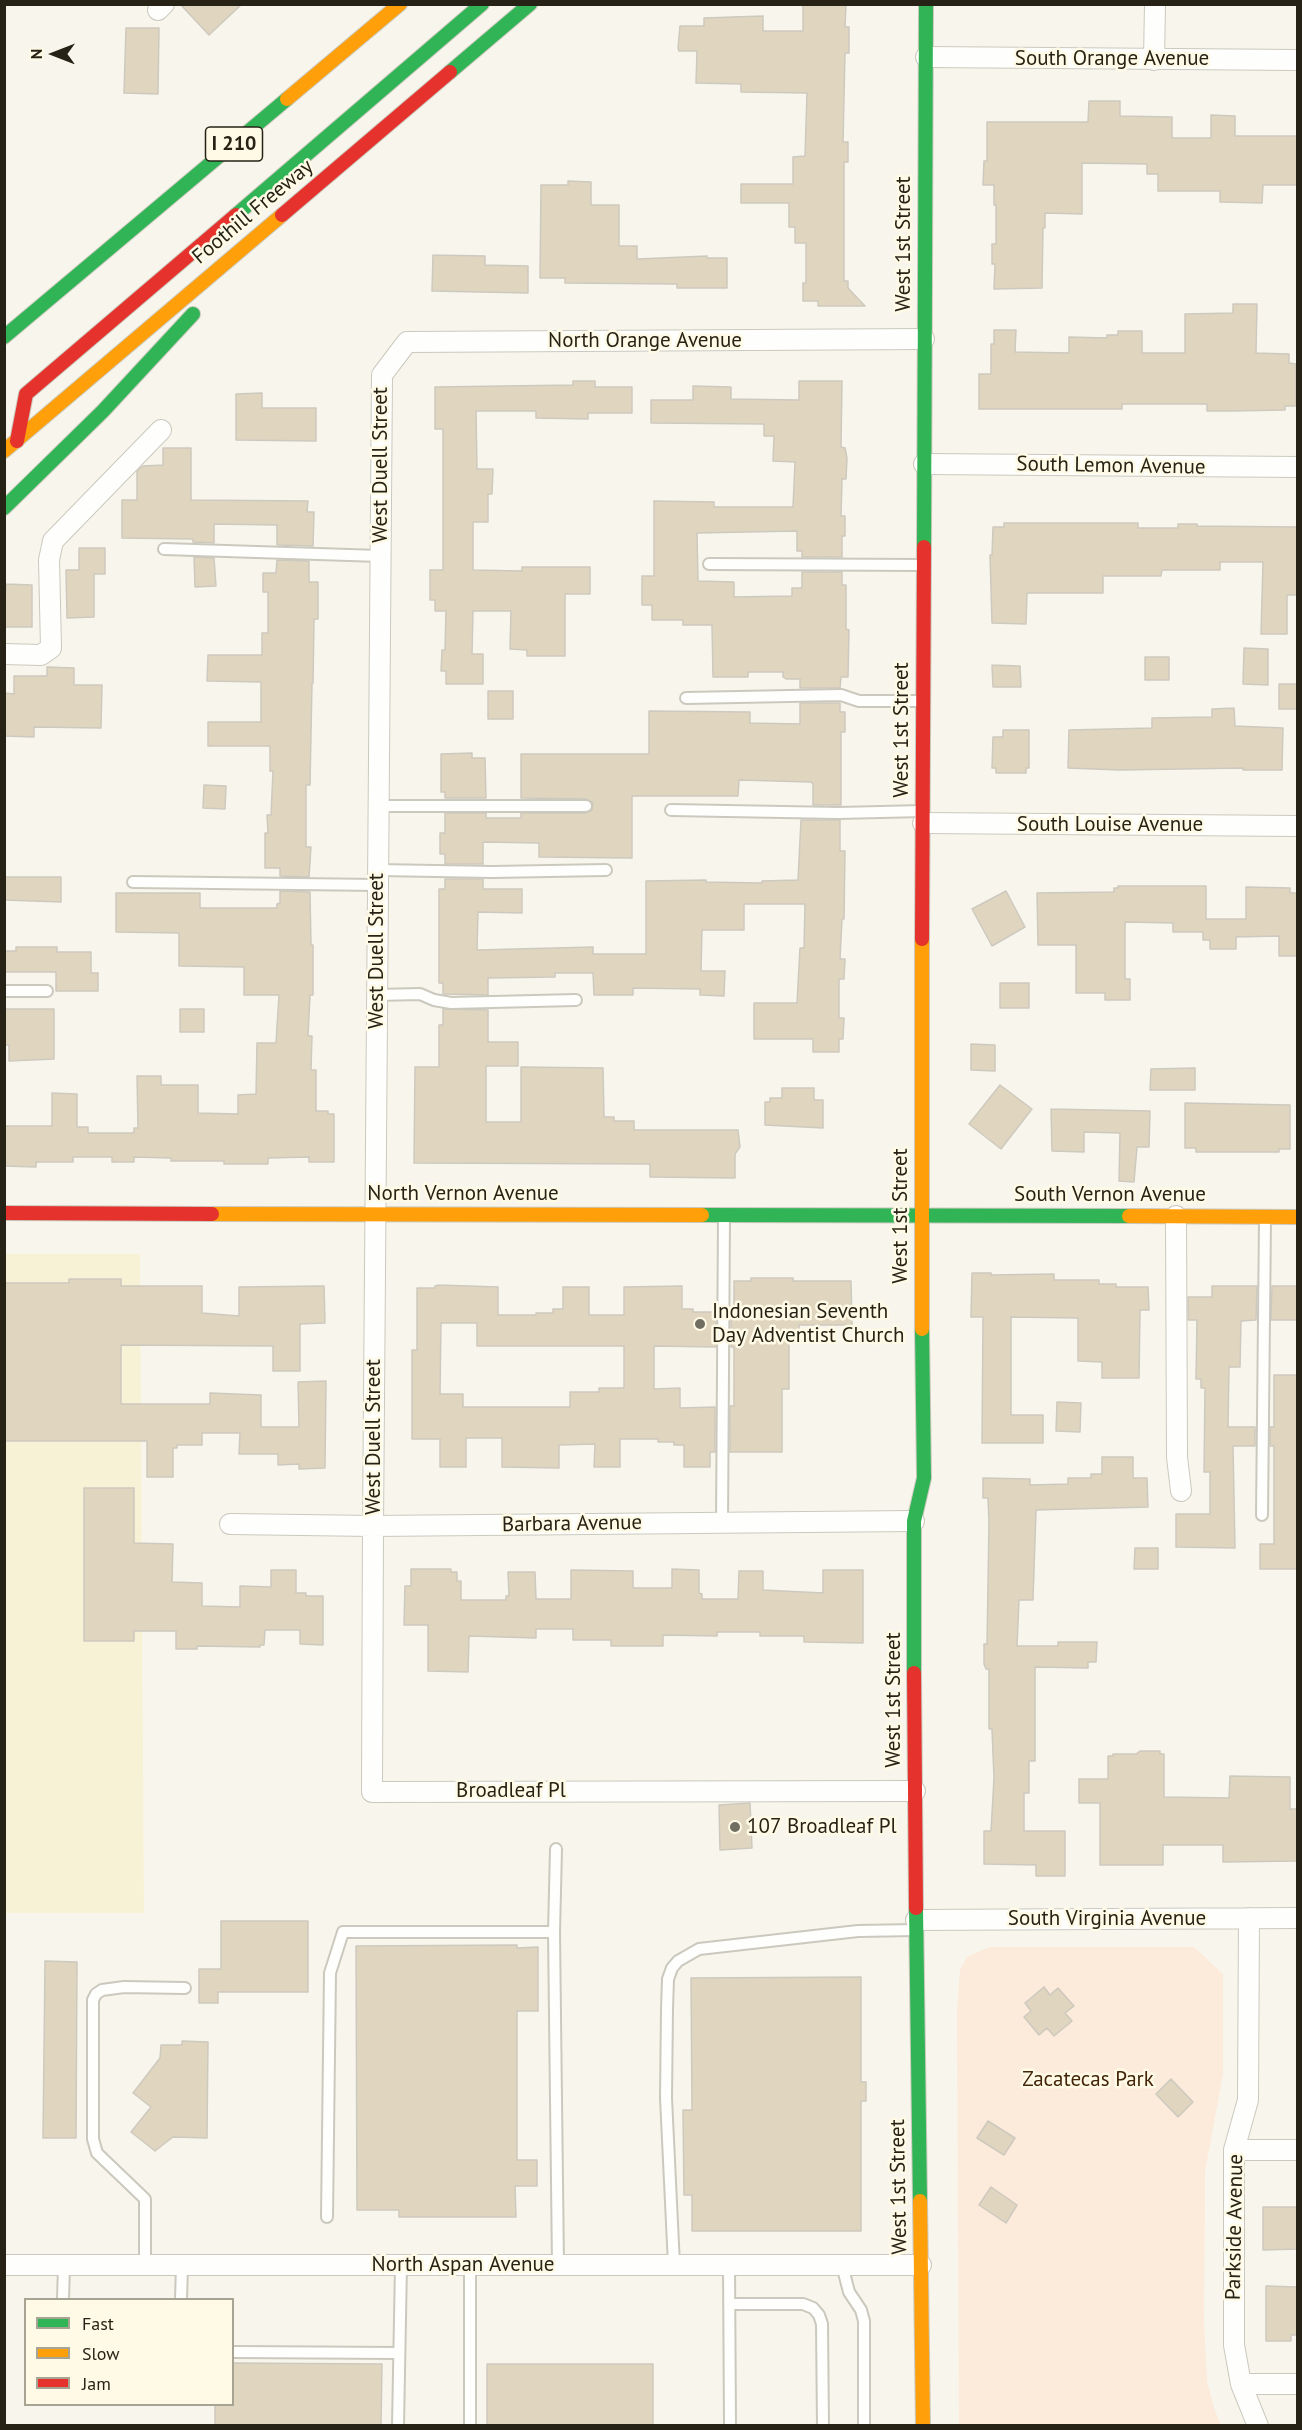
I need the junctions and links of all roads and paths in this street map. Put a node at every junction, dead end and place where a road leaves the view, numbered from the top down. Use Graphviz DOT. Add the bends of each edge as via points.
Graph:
graph roads {
  1 [pos="400,4"];
  2 [pos="482,4"];
  3 [pos="530,4"];
  4 [pos="926,4"];
  5 [pos="1155,4"];
  6 [pos="926,57"];
  7 [pos="1154,60"];
  8 [pos="1298,60"];
  9 [pos="300,199"];
  10 [pos="67,283"];
  11 [pos="25,302"];
  12 [pos="4,336"];
  13 [pos="924,339"];
  14 [pos="382,375"];
  15 [pos="161,430"];
  16 [pos="17,441"];
  17 [pos="4,451"];
  18 [pos="924,464"];
  19 [pos="1298,467"];
  20 [pos="4,508"];
  21 [pos="164,549"];
  22 [pos="380,556"];
  23 [pos="709,564"];
  24 [pos="924,565"];
  25 [pos="4,654"];
  26 [pos="686,698"];
  27 [pos="923,701"];
  28 [pos="378,806"];
  29 [pos="586,806"];
  30 [pos="671,810"];
  31 [pos="923,817"];
  32 [pos="1298,826"];
  33 [pos="606,870"];
  34 [pos="378,877"];
  35 [pos="133,882"];
  36 [pos="4,991"];
  37 [pos="47,991"];
  38 [pos="377,995"];
  39 [pos="576,1000"];
  40 [pos="4,1213"];
  41 [pos="376,1215"];
  42 [pos="724,1215"];
  43 [pos="921,1215"];
  44 [pos="1176,1216"];
  45 [pos="1265,1217"];
  46 [pos="1298,1217"];
  47 [pos="1181,1491"];
  48 [pos="1262,1515"];
  49 [pos="915,1521"];
  50 [pos="722,1523"];
  51 [pos="230,1524"];
  52 [pos="373,1526"];
  53 [pos="915,1791"];
  54 [pos="556,1849"];
  55 [pos="1249,1918"];
  56 [pos="1298,1918"];
  57 [pos="916,1925"];
  58 [pos="554,1932"];
  59 [pos="185,1988"];
  60 [pos="1234,2150"];
  61 [pos="1298,2150"];
  62 [pos="327,2217"];
  63 [pos="4,2265"];
  64 [pos="64,2265"];
  65 [pos="146,2265"];
  66 [pos="182,2265"];
  67 [pos="400,2265"];
  68 [pos="470,2265"];
  69 [pos="558,2265"];
  70 [pos="674,2265"];
  71 [pos="729,2265"];
  72 [pos="842,2265"];
  73 [pos="921,2265"];
  74 [pos="63,2298"];
  75 [pos="181,2298"];
  76 [pos="729,2304"];
  77 [pos="234,2352"];
  78 [pos="399,2353"];
  79 [pos="1241,2384"];
  80 [pos="1298,2384"];
  81 [pos="398,2426"];
  82 [pos="470,2426"];
  83 [pos="730,2426"];
  84 [pos="823,2426"];
  85 [pos="864,2426"];
  86 [pos="923,2426"];
  87 [pos="1258,2426"];
  1 -- 10 [label="main road, I 210"];
  2 -- 16 [label="main road" via="26,394"];
  3 -- 9 [label="main road, Foothill Freeway"];
  4 -- 6 [label="main road, West 1st Street"];
  5 -- 7 [label="street"];
  6 -- 7 [label="street, South Orange Avenue"];
  6 -- 13 [label="main road, West 1st Street"];
  7 -- 8 [label="street, South Orange Avenue"];
  9 -- 16 [label="main road, Foothill Freeway"];
  9 -- 20 [label="main road" via="103,411"];
  10 -- 11 [label="main road"];
  10 -- 12 [label="main road, I 210"];
  13 -- 14 [label="street, North Orange Avenue" via="407,342"];
  13 -- 18 [label="main road, West 1st Street"];
  14 -- 22 [label="street, West Duell Street"];
  15 -- 25 [label="street" via="53,541 49,560 51,648 41,655"];
  16 -- 17 [label="main road, Foothill Freeway"];
  18 -- 19 [label="street, South Lemon Avenue"];
  18 -- 24 [label="main road, West 1st Street"];
  21 -- 22 [label="lane"];
  22 -- 28 [label="street, West Duell Street"];
  23 -- 24 [label="lane"];
  24 -- 27 [label="main road, West 1st Street"];
  26 -- 27 [label="lane" via="841,695 859,701"];
  27 -- 31 [label="main road, West 1st Street"];
  28 -- 29 [label="lane"];
  28 -- 34 [label="street, West Duell Street"];
  30 -- 31 [label="lane"];
  31 -- 32 [label="street, South Louise Avenue"];
  31 -- 43 [label="main road, West 1st Street"];
  33 -- 34 [label="lane"];
  34 -- 35 [label="lane"];
  34 -- 38 [label="street, West Duell Street"];
  36 -- 37 [label="lane"];
  38 -- 39 [label="lane" via="420,994 451,1003"];
  38 -- 41 [label="street, West Duell Street"];
  40 -- 41 [label="main road, North Vernon Avenue"];
  41 -- 42 [label="main road, North Vernon Avenue"];
  41 -- 52 [label="street, West Duell Street"];
  42 -- 43 [label="main road, North Vernon Avenue"];
  42 -- 50 [label="lane"];
  43 -- 44 [label="main road, South Vernon Avenue"];
  43 -- 49 [label="main road, West 1st Street" via="924,1478"];
  44 -- 45 [label="main road, South Vernon Avenue"];
  44 -- 47 [label="street" via="1177,1457"];
  45 -- 46 [label="main road, South Vernon Avenue"];
  45 -- 48 [label="lane"];
  49 -- 50 [label="street, Barbara Avenue"];
  49 -- 53 [label="main road, West 1st Street"];
  50 -- 52 [label="street, Barbara Avenue"];
  51 -- 52 [label="street, Barbara Avenue"];
  52 -- 53 [label="street, Broadleaf Pl" via="372,1792"];
  53 -- 57 [label="main road, West 1st Street"];
  54 -- 58 [label="lane"];
  55 -- 56 [label="street, South Virginia Avenue"];
  55 -- 57 [label="street, South Virginia Avenue"];
  55 -- 60 [label="street, Parkside Avenue" via="1248,2100"];
  57 -- 70 [label="lane" via="699,1949 672,1968 667,1999 666,2098"];
  57 -- 73 [label="main road, West 1st Street"];
  58 -- 62 [label="lane" via="343,1932 330,1973"];
  58 -- 69 [label="lane"];
  59 -- 65 [label="lane" via="124,1987 102,1990 93,2000 93,2139 97,2152 145,2199"];
  60 -- 61 [label="street"];
  60 -- 79 [label="street, Parkside Avenue" via="1234,2345"];
  63 -- 64 [label="street, North Aspan Avenue"];
  64 -- 65 [label="street, North Aspan Avenue"];
  64 -- 74 [label="lane"];
  65 -- 66 [label="street, North Aspan Avenue"];
  66 -- 67 [label="street, North Aspan Avenue"];
  66 -- 75 [label="lane"];
  67 -- 68 [label="street, North Aspan Avenue"];
  67 -- 78 [label="lane"];
  68 -- 69 [label="street, North Aspan Avenue"];
  68 -- 82 [label="lane"];
  69 -- 70 [label="street, North Aspan Avenue"];
  70 -- 71 [label="street, North Aspan Avenue"];
  71 -- 72 [label="street, North Aspan Avenue"];
  71 -- 76 [label="lane"];
  72 -- 73 [label="street, North Aspan Avenue"];
  72 -- 85 [label="lane" via="849,2292 864,2321"];
  73 -- 86 [label="main road, West 1st Street"];
  76 -- 83 [label="lane"];
  76 -- 84 [label="lane" via="803,2304 819,2315"];
  77 -- 78 [label="lane"];
  78 -- 81 [label="lane"];
  79 -- 80 [label="street"];
  79 -- 87 [label="street, Parkside Avenue"];
}
